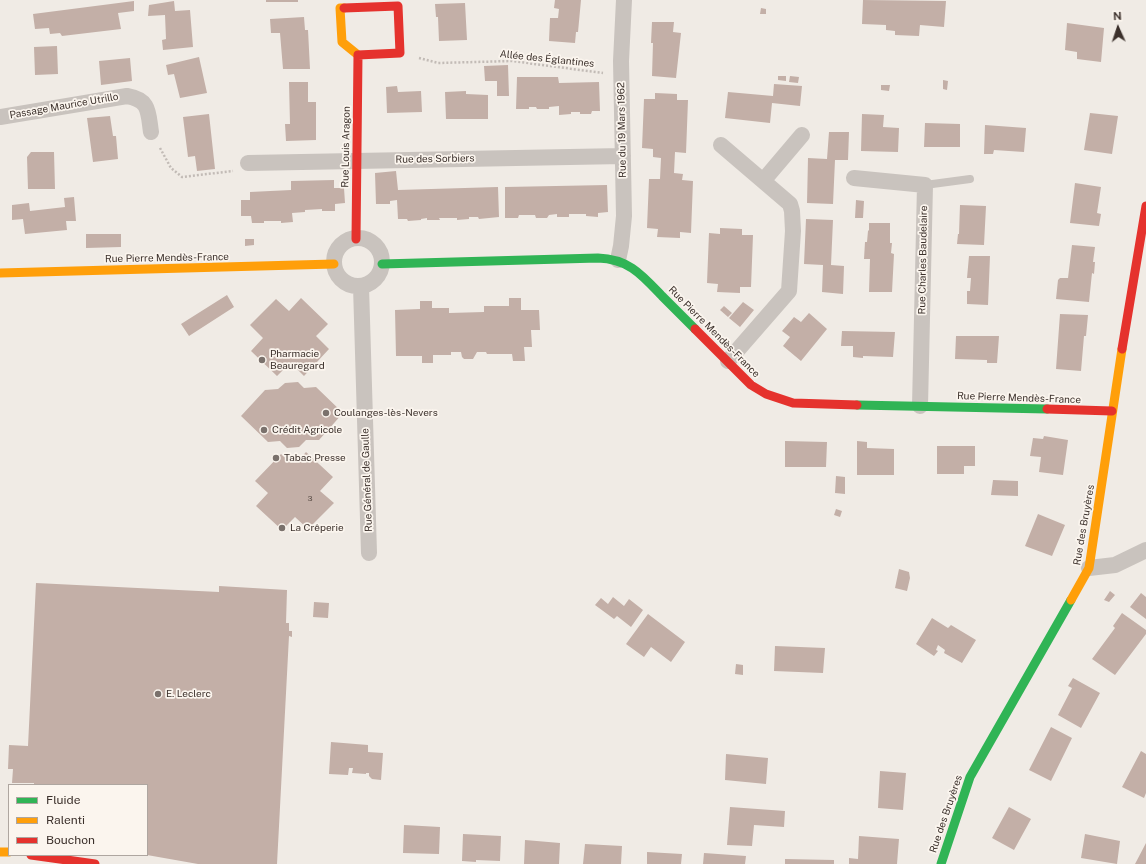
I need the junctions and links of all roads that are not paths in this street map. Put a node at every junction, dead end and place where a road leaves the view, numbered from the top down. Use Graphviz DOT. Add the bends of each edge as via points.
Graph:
graph roads {
  1 [pos="624,0"];
  2 [pos="358,55"];
  3 [pos="0,116"];
  4 [pos="151,132"];
  5 [pos="802,135"];
  6 [pos="721,145"];
  7 [pos="623,156"];
  8 [pos="357,161"];
  9 [pos="248,163"];
  10 [pos="854,178"];
  11 [pos="970,179"];
  12 [pos="763,181"];
  13 [pos="925,185"];
  14 [pos="1146,206"];
  15 [pos="356,239"];
  16 [pos="618,260"];
  17 [pos="334,264"];
  18 [pos="382,264"];
  19 [pos="0,273"];
  20 [pos="361,286"];
  21 [pos="728,362"];
  22 [pos="920,406"];
  23 [pos="1112,411"];
  24 [pos="1146,550"];
  25 [pos="369,553"];
  26 [pos="1089,568"];
  27 [pos="39,856"];
  28 [pos="95,864"];
  29 [pos="941,864"];
  1 -- 7 [label="street, Rue du 19 Mars 1962" via="621,75"];
  2 -- 2 [label="street" via="342,42 340,8 398,6 400,53"];
  2 -- 8 [label="street, Rue Louis Aragon"];
  3 -- 4 [label="street, Passage Maurice Utrillo" via="127,96 136,97 144,102"];
  5 -- 12 [label="street"];
  6 -- 12 [label="street"];
  7 -- 8 [label="street, Rue des Sorbiers"];
  7 -- 16 [label="street, Rue du 19 Mars 1962" via="624,216"];
  8 -- 9 [label="street, Rue des Sorbiers"];
  8 -- 15 [label="street, Rue Louis Aragon"];
  10 -- 13 [label="street"];
  11 -- 13 [label="lane"];
  12 -- 21 [label="street" via="790,204 792,211 789,291"];
  13 -- 22 [label="street, Rue Charles Baudelaire"];
  14 -- 23 [label="street, Rue des Bruyères"];
  15 -- 17 [label="street" via="342,244"];
  15 -- 18 [label="street" via="372,243 381,256"];
  16 -- 18 [label="street, Rue Pierre Mendès-France" via="608,258"];
  16 -- 21 [label="street, Rue Pierre Mendès-France" via="640,273"];
  17 -- 19 [label="street, Rue Pierre Mendès-France"];
  17 -- 20 [label="street" via="336,272 346,283"];
  18 -- 20 [label="street" via="375,279"];
  20 -- 25 [label="street, Rue Général de Gaulle"];
  21 -- 22 [label="street, Rue Pierre Mendès-France" via="751,385 762,392 793,403"];
  22 -- 23 [label="street, Rue Pierre Mendès-France"];
  23 -- 26 [label="street, Rue des Bruyères"];
  24 -- 26 [label="street" via="1115,565"];
  26 -- 29 [label="street, Rue des Bruyères" via="970,778"];
  27 -- 28 [label="street"];
}
